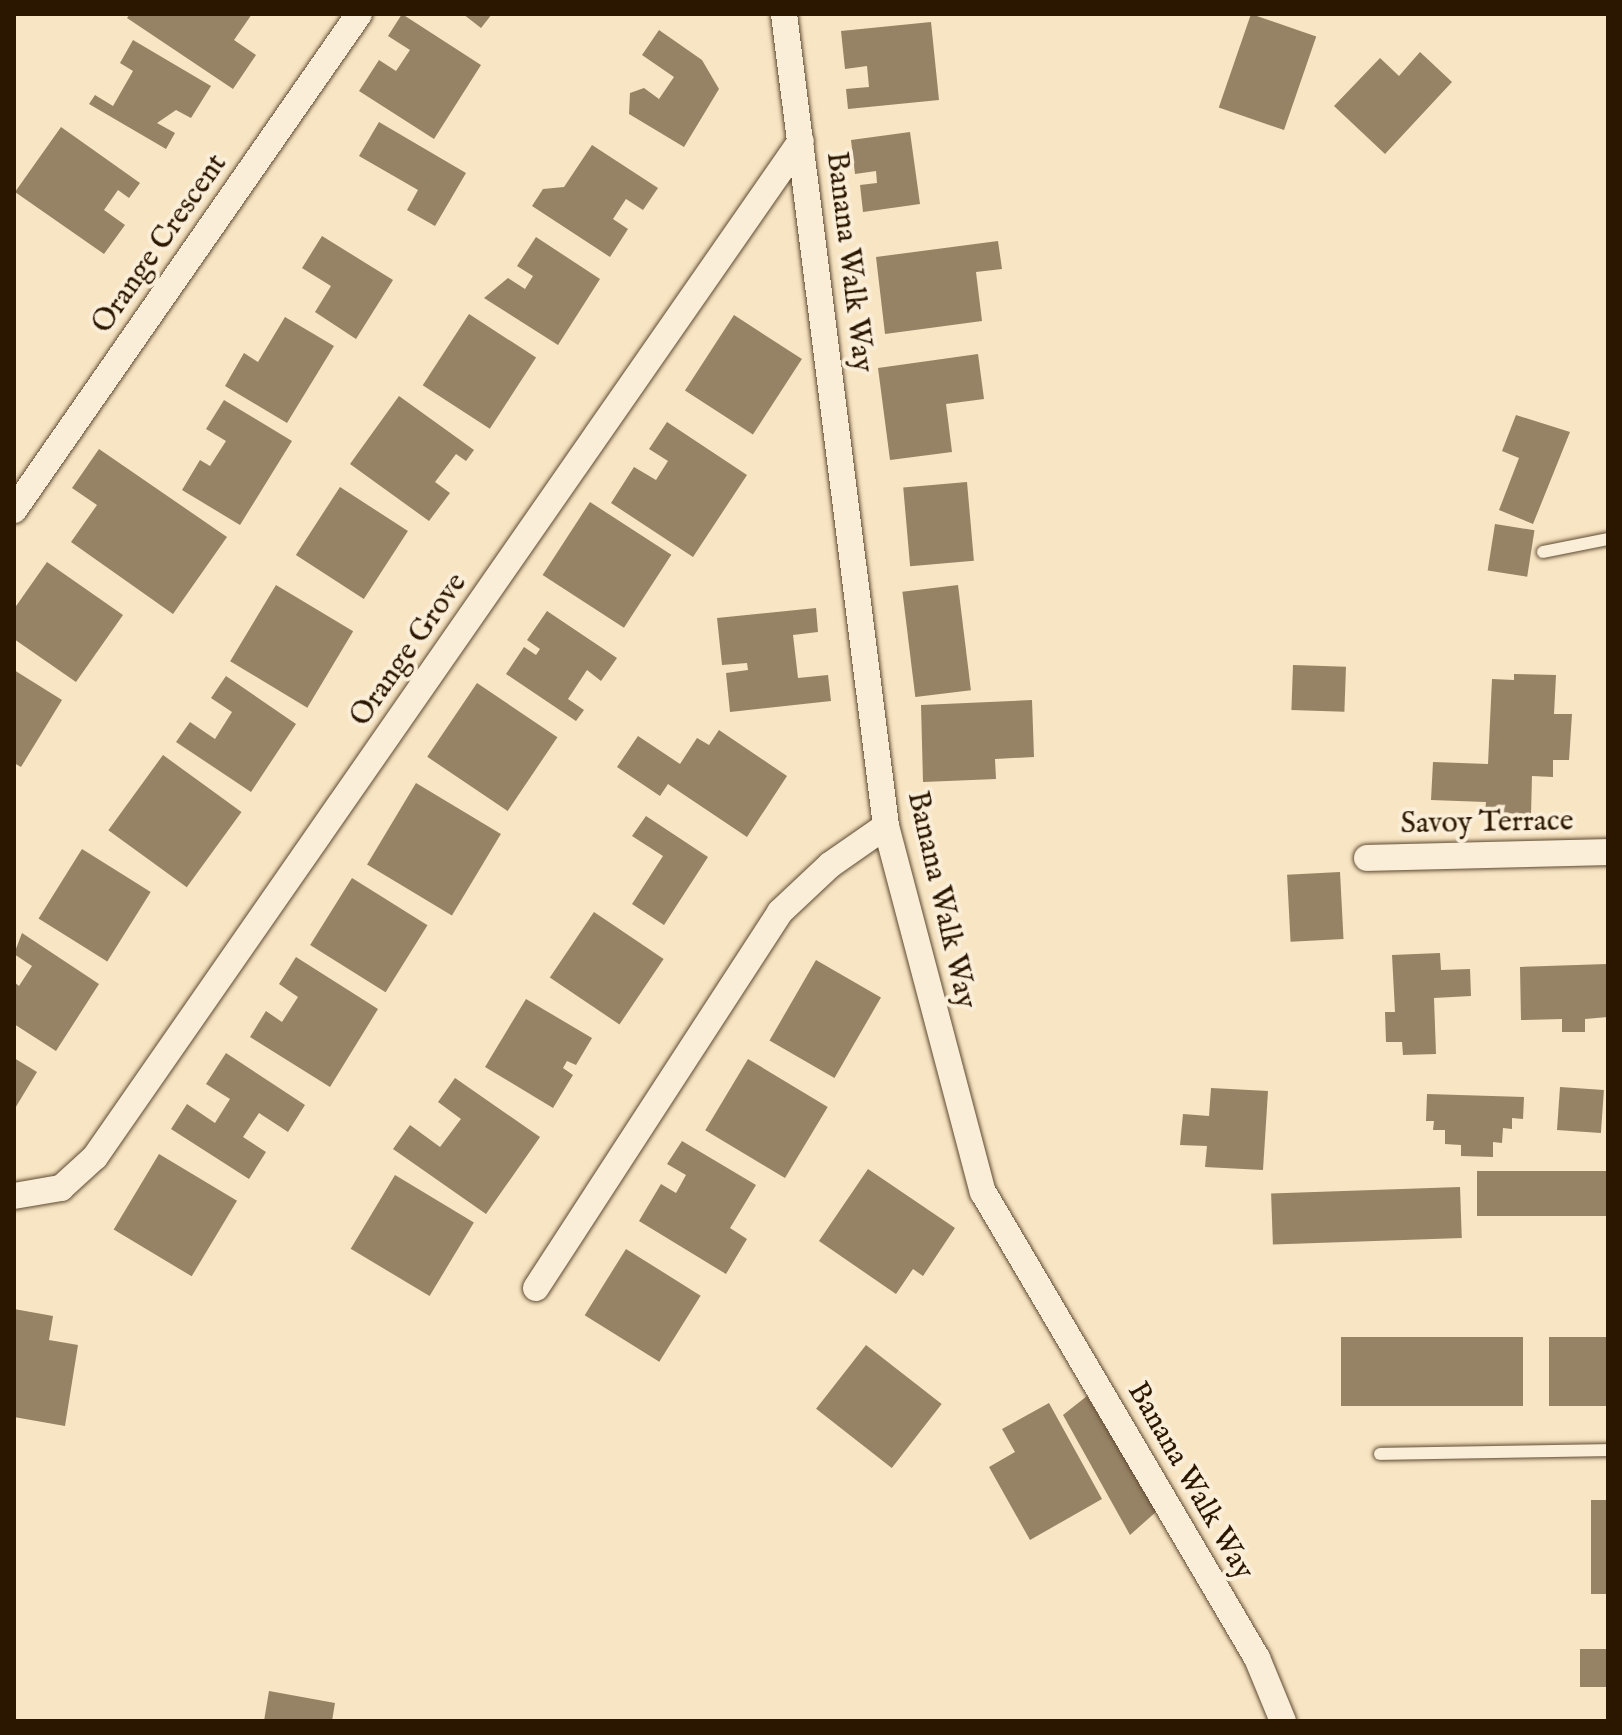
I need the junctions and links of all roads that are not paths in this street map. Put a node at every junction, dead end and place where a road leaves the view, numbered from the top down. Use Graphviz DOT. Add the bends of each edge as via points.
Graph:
graph roads {
  1 [pos="359,14"];
  2 [pos="784,14"];
  3 [pos="801,141"];
  4 [pos="14,510"];
  5 [pos="1608,539"];
  6 [pos="1543,552"];
  7 [pos="886,826"];
  8 [pos="1608,852"];
  9 [pos="1367,858"];
  10 [pos="14,1196"];
  11 [pos="536,1288"];
  12 [pos="1608,1450"];
  13 [pos="1380,1454"];
  14 [pos="1283,1721"];
  1 -- 4 [label="street, Orange Crescent"];
  2 -- 3 [label="street, Banana Walk Way"];
  3 -- 7 [label="street, Banana Walk Way"];
  3 -- 10 [label="street, Orange Grove" via="95,1157 61,1188"];
  5 -- 6 [label="lane"];
  7 -- 11 [label="street" via="830,865 780,912"];
  7 -- 14 [label="street, Banana Walk Way" via="983,1192 1257,1658"];
  8 -- 9 [label="street, Savoy Terrace"];
  12 -- 13 [label="lane"];
}
